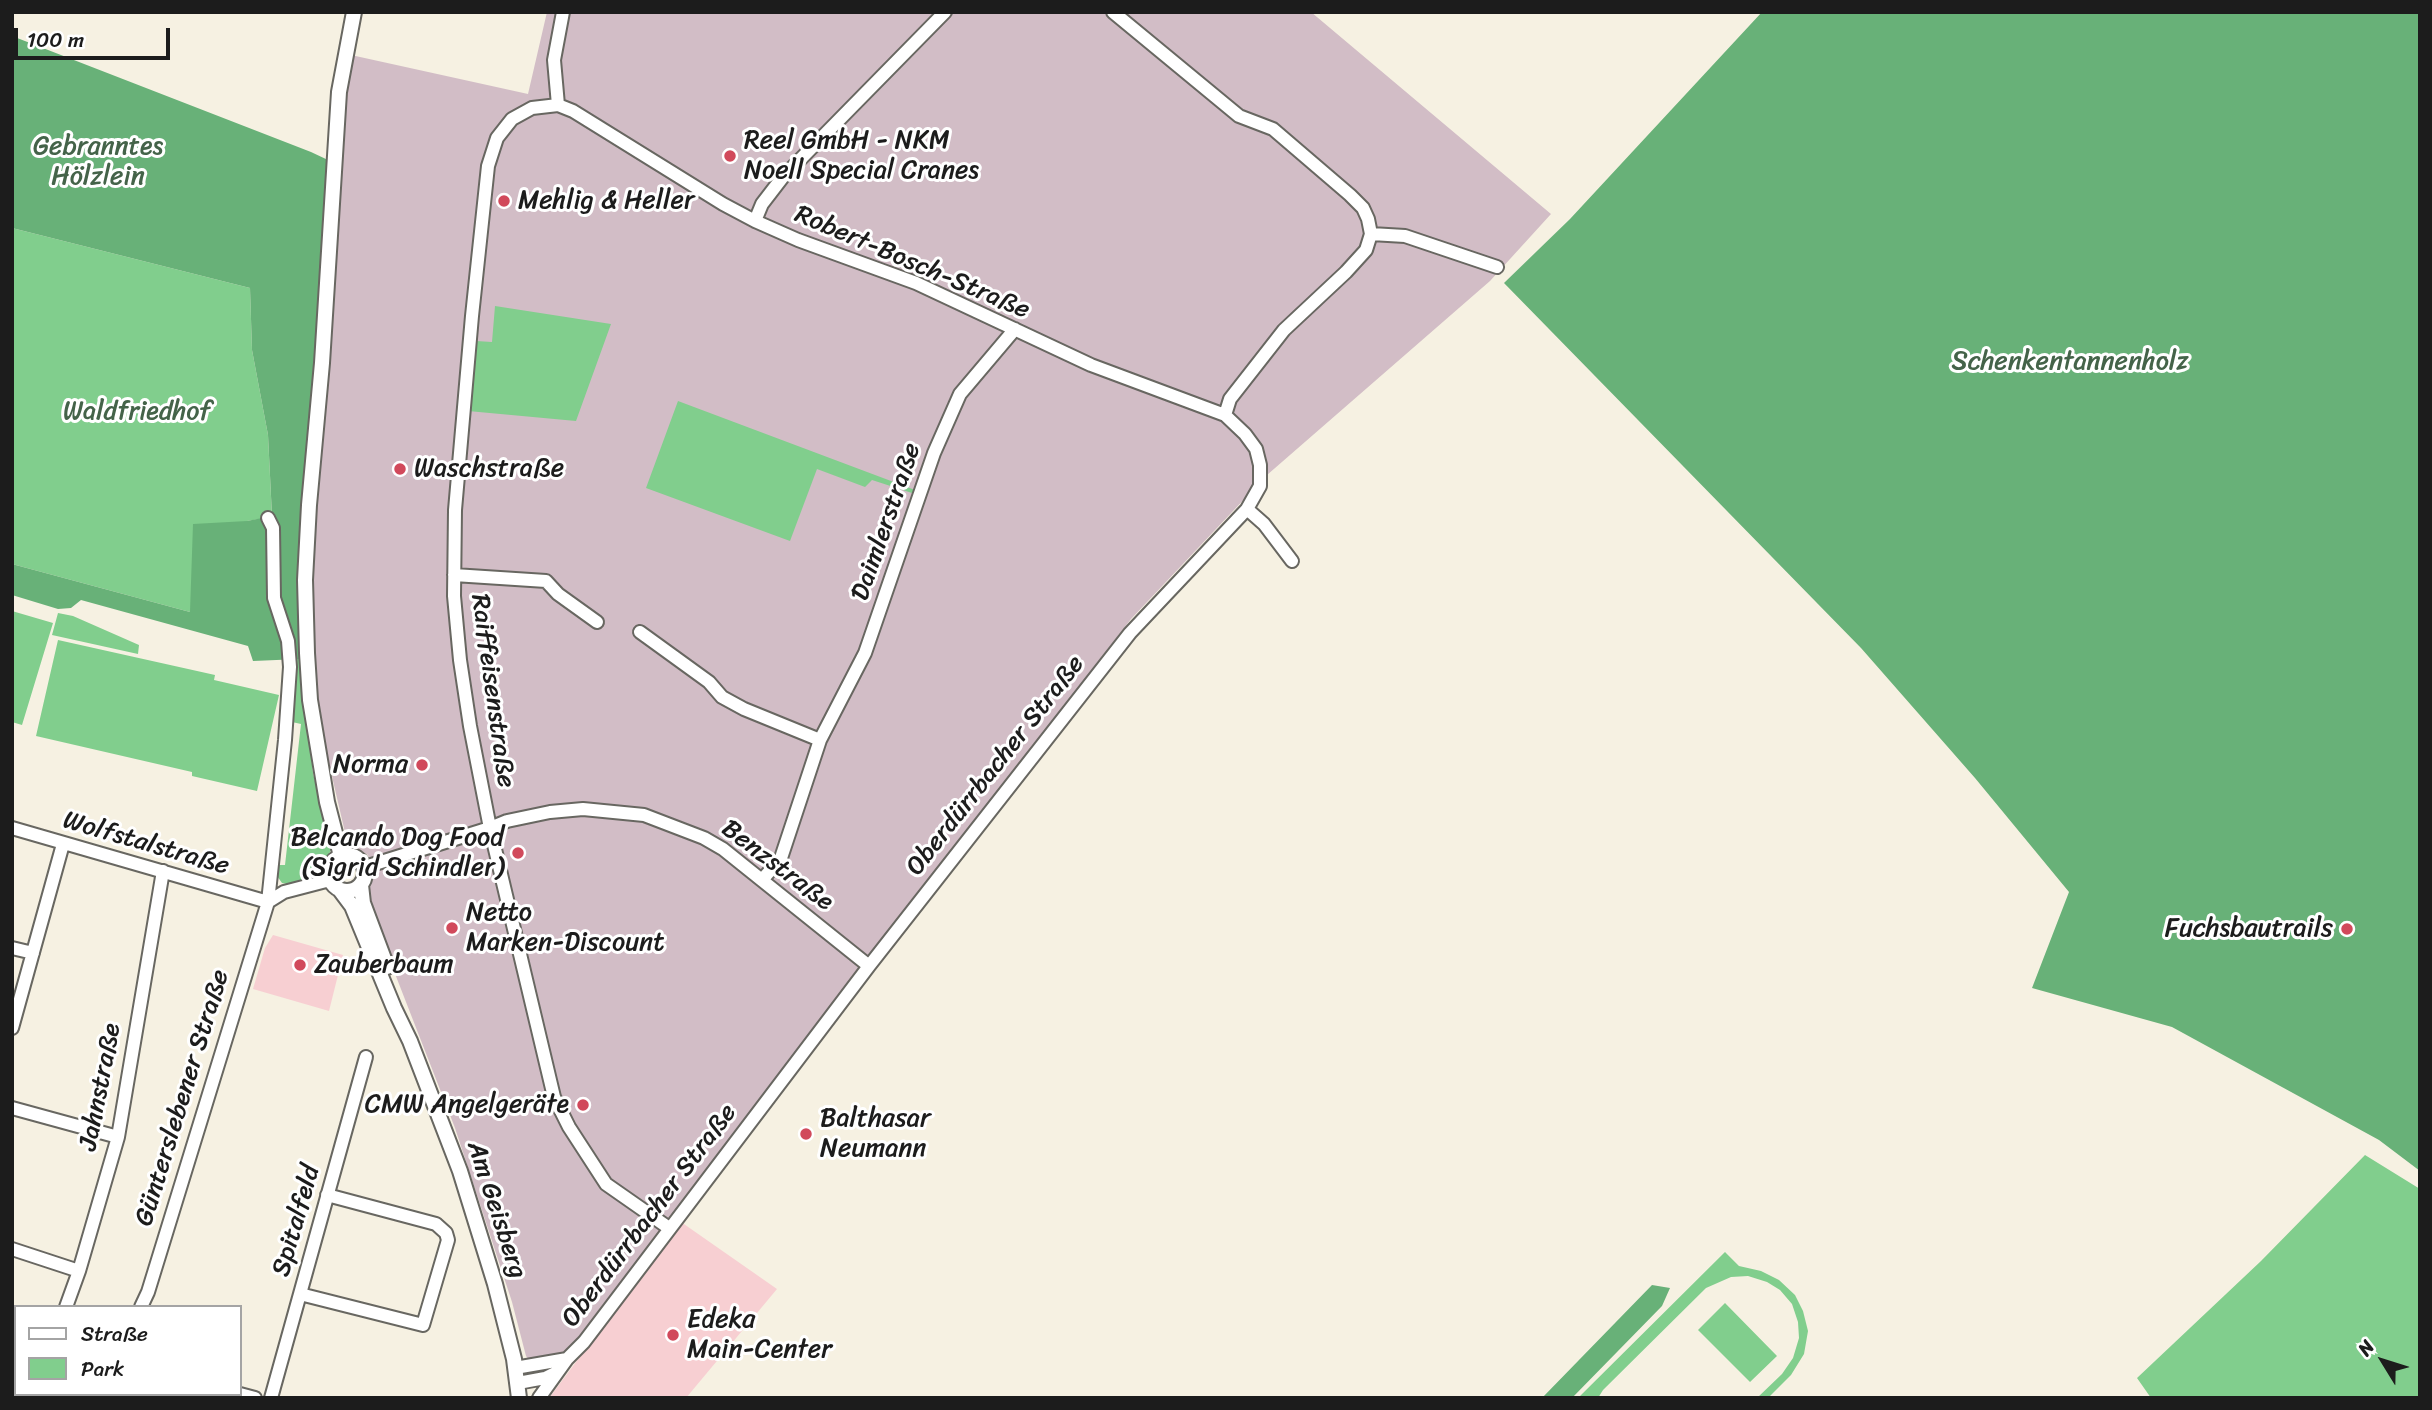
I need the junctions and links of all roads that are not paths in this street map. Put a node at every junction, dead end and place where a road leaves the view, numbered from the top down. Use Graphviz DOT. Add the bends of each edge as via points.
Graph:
graph roads {
  1 [pos="354,12"];
  2 [pos="563,12"];
  3 [pos="945,12"];
  4 [pos="1113,12"];
  5 [pos="558,105"];
  6 [pos="755,221"];
  7 [pos="1371,234"];
  8 [pos="1497,267"];
  9 [pos="1015,330"];
  10 [pos="1225,415"];
  11 [pos="1247,509"];
  12 [pos="268,518"];
  13 [pos="1292,561"];
  14 [pos="454,575"];
  15 [pos="597,622"];
  16 [pos="640,632"];
  17 [pos="820,740"];
  18 [pos="12,828"];
  19 [pos="490,828"];
  20 [pos="63,844"];
  21 [pos="341,856"];
  22 [pos="365,867"];
  23 [pos="163,872"];
  24 [pos="762,880"];
  25 [pos="335,885"];
  26 [pos="361,885"];
  27 [pos="268,902"];
  28 [pos="12,948"];
  29 [pos="33,953"];
  30 [pos="869,966"];
  31 [pos="12,1028"];
  32 [pos="410,1041"];
  33 [pos="366,1057"];
  34 [pos="12,1108"];
  35 [pos="118,1137"];
  36 [pos="327,1195"];
  37 [pos="669,1228"];
  38 [pos="12,1249"];
  39 [pos="79,1271"];
  40 [pos="300,1294"];
  41 [pos="67,1305"];
  42 [pos="142,1305"];
  43 [pos="567,1359"];
  44 [pos="515,1368"];
  45 [pos="559,1371"];
  46 [pos="519,1390"];
  47 [pos="271,1398"];
  48 [pos="539,1398"];
  1 -- 21 [label="street" via="339,92 305,580 306,653 317,749"];
  2 -- 5 [label="street" via="554,60"];
  3 -- 6 [label="street" via="782,178"];
  4 -- 7 [label="street" via="1239,117 1273,129 1363,208"];
  5 -- 6 [label="street, Robert-Bosch-Straße"];
  5 -- 14 [label="street, Raiffeisenstraße" via="532,108 512,119 497,138 488,166 457,487"];
  6 -- 9 [label="street, Robert-Bosch-Straße" via="916,283"];
  7 -- 8 [label="street" via="1405,236"];
  7 -- 10 [label="street" via="1359,258 1284,330 1230,399"];
  9 -- 10 [label="street, Robert-Bosch-Straße" via="1091,365"];
  9 -- 17 [label="street, Daimlerstraße" via="960,394 934,453 865,653"];
  10 -- 11 [label="street, Oberdürrbacher Straße" via="1256,449 1260,465 1260,486"];
  11 -- 13 [label="street"];
  11 -- 30 [label="street, Oberdürrbacher Straße" via="1130,633"];
  12 -- 27 [label="street, Günterslebener Straße" via="273,528 274,598 288,641 290,667"];
  14 -- 15 [label="street" via="546,581"];
  14 -- 19 [label="street, Raiffeisenstraße" via="462,674"];
  16 -- 17 [label="street" via="709,682 722,697"];
  17 -- 24 [label="street, Daimlerstraße" via="781,858"];
  18 -- 20 [label="street, Wolfstalstraße"];
  19 -- 22 [label="street, Benzstraße"];
  19 -- 24 [label="street, Benzstraße" via="550,812 583,809 644,815 704,838"];
  19 -- 37 [label="street, Raiffeisenstraße" via="554,1097 606,1184"];
  20 -- 23 [label="street, Wolfstalstraße"];
  20 -- 29 [label="street"];
  21 -- 22 [label="street" via="354,856"];
  21 -- 25 [label="street" via="330,866"];
  22 -- 26 [label="street"];
  23 -- 27 [label="street, Wolfstalstraße"];
  23 -- 35 [label="street, Jahnstraße"];
  24 -- 30 [label="street, Benzstraße"];
  25 -- 26 [label="street" via="353,890"];
  25 -- 27 [label="street" via="284,892"];
  25 -- 32 [label="street, Am Geisberg" via="352,906"];
  26 -- 32 [label="street, Am Geisberg"];
  27 -- 42 [label="street, Günterslebener Straße"];
  28 -- 29 [label="street"];
  29 -- 31 [label="street"];
  30 -- 37 [label="street, Oberdürrbacher Straße"];
  32 -- 44 [label="street, Am Geisberg" via="460,1171"];
  33 -- 36 [label="street, Spitalfeld"];
  34 -- 35 [label="street"];
  35 -- 39 [label="street, Jahnstraße"];
  36 -- 40 [label="street, Spitalfeld"];
  36 -- 40 [label="street" via="436,1224 447,1240 422,1325"];
  37 -- 43 [label="street, Oberdürrbacher Straße"];
  38 -- 39 [label="street"];
  39 -- 41 [label="street, Jahnstraße"];
  40 -- 47 [label="street, Spitalfeld"];
  43 -- 44 [label="street, Oberdürrbacher Straße"];
  43 -- 45 [label="street, Oberdürrbacher Straße"];
  44 -- 46 [label="street, Am Geisberg"];
  45 -- 46 [label="street"];
  45 -- 48 [label="street, Oberdürrbacher Straße"];
}
